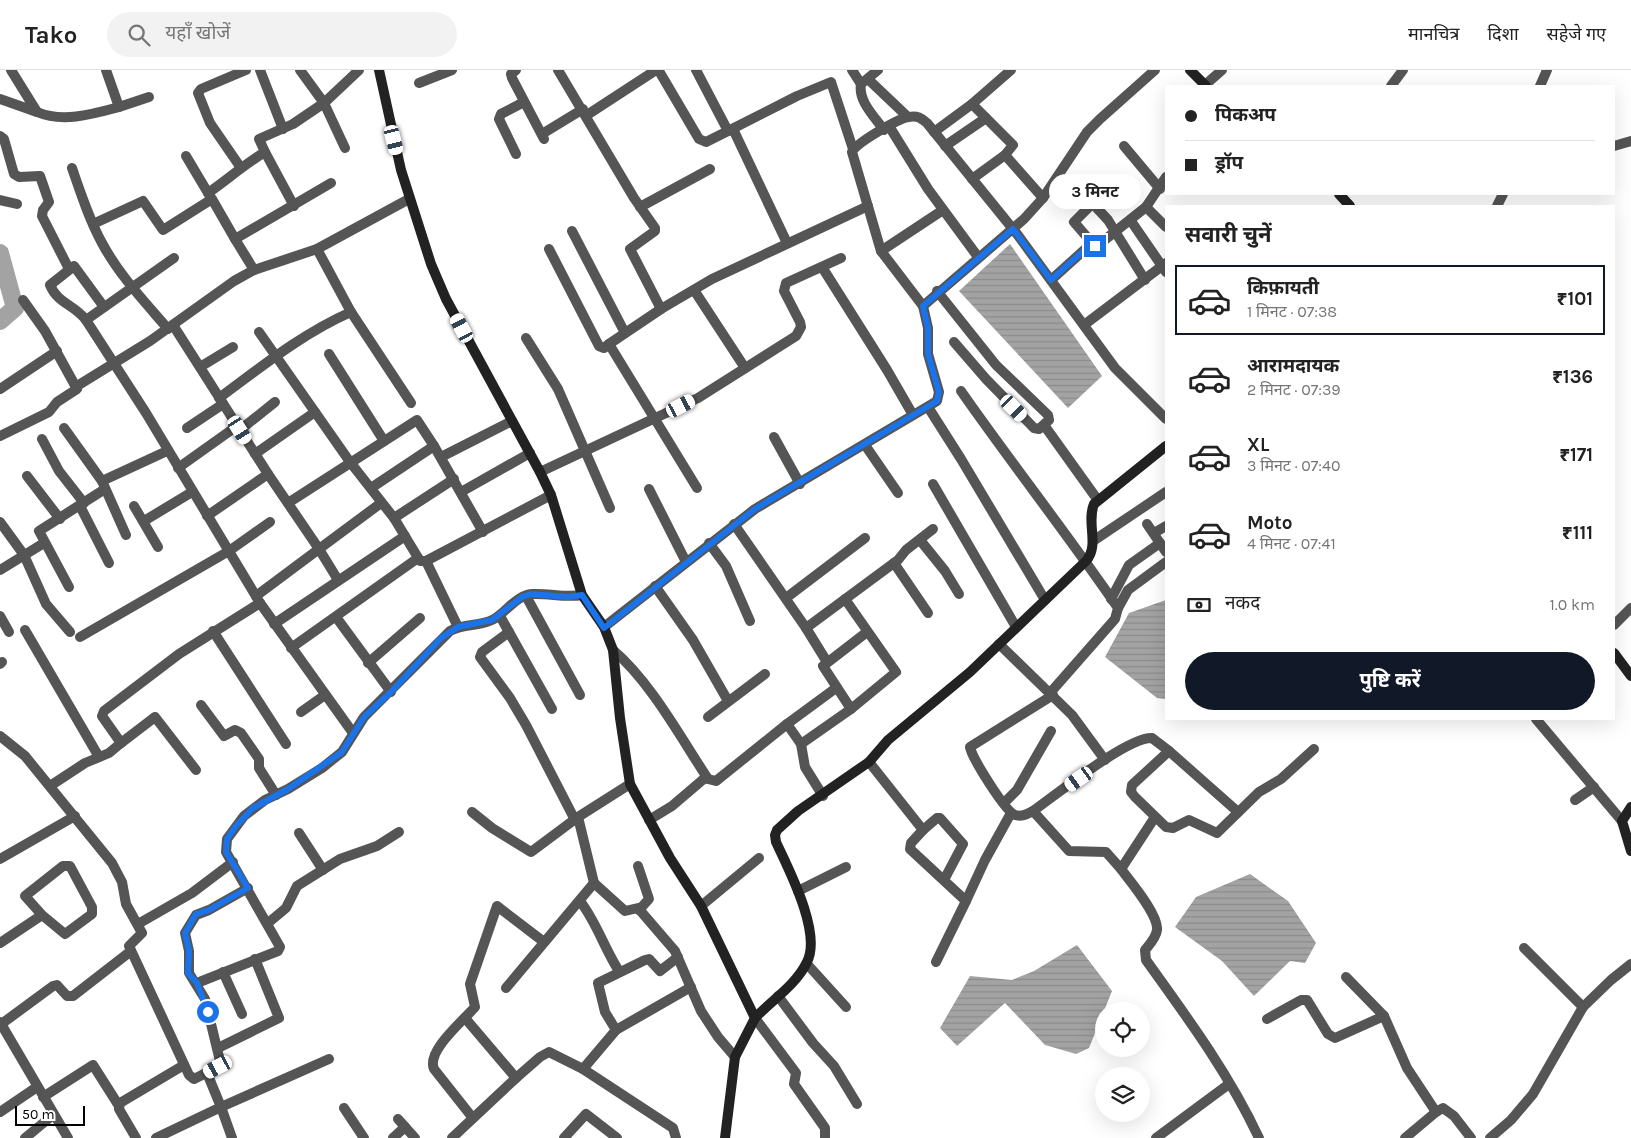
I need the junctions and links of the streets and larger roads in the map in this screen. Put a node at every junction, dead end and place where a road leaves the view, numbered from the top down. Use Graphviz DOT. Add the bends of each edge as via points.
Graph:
graph roads {
  1 [pos="11,70"];
  2 [pos="106,70"];
  3 [pos="246,70"];
  4 [pos="260,70"];
  5 [pos="300,70"];
  6 [pos="359,70"];
  7 [pos="379,70"];
  8 [pos="452,70"];
  9 [pos="516,70"];
  10 [pos="558,70"];
  11 [pos="659,70"];
  12 [pos="696,70"];
  13 [pos="852,70"];
  14 [pos="878,70"];
  15 [pos="1011,70"];
  16 [pos="1155,70"];
  17 [pos="1190,70"];
  18 [pos="1222,70"];
  19 [pos="1403,70"];
  20 [pos="1547,70"];
  21 [pos="865,81"];
  22 [pos="420,83"];
  23 [pos="1204,85"];
  24 [pos="1206,85"];
  25 [pos="1392,85"];
  26 [pos="1540,85"];
  27 [pos="149,97"];
  28 [pos="0,99"];
  29 [pos="524,102"];
  30 [pos="324,103"];
  31 [pos="972,104"];
  32 [pos="119,107"];
  33 [pos="37,112"];
  34 [pos="585,112"];
  35 [pos="908,117"];
  36 [pos="986,118"];
  37 [pos="886,128"];
  38 [pos="283,129"];
  39 [pos="730,130"];
  40 [pos="934,132"];
  41 [pos="0,136"];
  42 [pos="1631,141"];
  43 [pos="945,146"];
  44 [pos="1124,146"];
  45 [pos="1615,146"];
  46 [pos="345,148"];
  47 [pos="853,149"];
  48 [pos="266,152"];
  49 [pos="516,154"];
  50 [pos="186,156"];
  51 [pos="1005,156"];
  52 [pos="72,168"];
  53 [pos="241,168"];
  54 [pos="710,169"];
  55 [pos="972,179"];
  56 [pos="1165,179"];
  57 [pos="331,183"];
  58 [pos="1160,189"];
  59 [pos="1082,192"];
  60 [pos="1339,195"];
  61 [pos="210,196"];
  62 [pos="1043,198"];
  63 [pos="409,199"];
  64 [pos="0,200"];
  65 [pos="1093,203"];
  66 [pos="17,204"];
  67 [pos="1349,205"];
  68 [pos="294,206"];
  69 [pos="868,206"];
  70 [pos="640,207"];
  71 [pos="1146,207"];
  72 [pos="943,210"];
  73 [pos="1131,221"];
  74 [pos="93,224"];
  75 [pos="1165,226"];
  76 [pos="1013,229"];
  77 [pos="572,231"];
  78 [pos="1116,232"];
  79 [pos="235,239"];
  80 [pos="787,243"];
  81 [pos="1092,243"];
  82 [pos="549,248"];
  83 [pos="317,249"];
  84 [pos="881,251"];
  85 [pos="978,257"];
  86 [pos="174,258"];
  87 [pos="841,258"];
  88 [pos="822,267"];
  89 [pos="1165,267"];
  90 [pos="69,269"];
  91 [pos="254,270"];
  92 [pos="1051,280"];
  93 [pos="1145,280"];
  94 [pos="132,287"];
  95 [pos="694,290"];
  96 [pos="937,291"];
  97 [pos="23,300"];
  98 [pos="923,306"];
  99 [pos="104,307"];
  100 [pos="661,309"];
  101 [pos="352,312"];
  102 [pos="86,320"];
  103 [pos="1084,325"];
  104 [pos="170,327"];
  105 [pos="258,332"];
  106 [pos="626,333"];
  107 [pos="526,338"];
  108 [pos="954,342"];
  109 [pos="609,344"];
  110 [pos="233,347"];
  111 [pos="57,351"];
  112 [pos="329,354"];
  113 [pos="276,357"];
  114 [pos="114,362"];
  115 [pos="200,367"];
  116 [pos="745,368"];
  117 [pos="77,386"];
  118 [pos="0,389"];
  119 [pos="961,391"];
  120 [pos="221,401"];
  121 [pos="275,402"];
  122 [pos="411,403"];
  123 [pos="928,407"];
  124 [pos="315,412"];
  125 [pos="913,416"];
  126 [pos="1165,418"];
  127 [pos="653,419"];
  128 [pos="512,421"];
  129 [pos="1044,425"];
  130 [pos="64,428"];
  131 [pos="187,428"];
  132 [pos="239,428"];
  133 [pos="0,436"];
  134 [pos="774,437"];
  135 [pos="42,439"];
  136 [pos="384,441"];
  137 [pos="865,444"];
  138 [pos="434,446"];
  139 [pos="1165,447"];
  140 [pos="168,451"];
  141 [pos="584,452"];
  142 [pos="530,453"];
  143 [pos="255,454"];
  144 [pos="441,457"];
  145 [pos="350,462"];
  146 [pos="178,468"];
  147 [pos="540,472"];
  148 [pos="268,474"];
  149 [pos="27,476"];
  150 [pos="454,479"];
  151 [pos="800,484"];
  152 [pos="933,484"];
  153 [pos="103,485"];
  154 [pos="371,488"];
  155 [pos="697,488"];
  156 [pos="649,489"];
  157 [pos="192,492"];
  158 [pos="461,492"];
  159 [pos="898,493"];
  160 [pos="1165,493"];
  161 [pos="551,495"];
  162 [pos="1097,499"];
  163 [pos="288,503"];
  164 [pos="381,503"];
  165 [pos="82,504"];
  166 [pos="134,506"];
  167 [pos="610,508"];
  168 [pos="207,516"];
  169 [pos="394,518"];
  170 [pos="60,519"];
  171 [pos="0,522"];
  172 [pos="144,522"];
  173 [pos="270,522"];
  174 [pos="734,524"];
  175 [pos="1147,524"];
  176 [pos="1165,527"];
  177 [pos="933,529"];
  178 [pos="483,532"];
  179 [pos="1154,533"];
  180 [pos="126,535"];
  181 [pos="405,536"];
  182 [pos="865,538"];
  183 [pos="920,540"];
  184 [pos="1093,541"];
  185 [pos="44,542"];
  186 [pos="709,543"];
  187 [pos="158,547"];
  188 [pos="1163,547"];
  189 [pos="319,549"];
  190 [pos="229,551"];
  191 [pos="24,555"];
  192 [pos="422,560"];
  193 [pos="686,562"];
  194 [pos="1086,562"];
  195 [pos="110,563"];
  196 [pos="894,563"];
  197 [pos="1165,563"];
  198 [pos="0,570"];
  199 [pos="338,580"];
  200 [pos="655,586"];
  201 [pos="69,587"];
  202 [pos="959,594"];
  203 [pos="582,595"];
  204 [pos="526,596"];
  205 [pos="786,598"];
  206 [pos="845,599"];
  207 [pos="1112,599"];
  208 [pos="258,600"];
  209 [pos="1045,600"];
  210 [pos="1118,608"];
  211 [pos="1631,608"];
  212 [pos="928,613"];
  213 [pos="0,616"];
  214 [pos="500,616"];
  215 [pos="336,617"];
  216 [pos="420,618"];
  217 [pos="750,621"];
  218 [pos="274,624"];
  219 [pos="1615,624"];
  220 [pos="458,627"];
  221 [pos="1016,627"];
  222 [pos="604,628"];
  223 [pos="806,628"];
  224 [pos="25,630"];
  225 [pos="213,631"];
  226 [pos="9,632"];
  227 [pos="509,632"];
  228 [pos="867,632"];
  229 [pos="998,644"];
  230 [pos="291,648"];
  231 [pos="613,650"];
  232 [pos="1615,654"];
  233 [pos="827,662"];
  234 [pos="368,663"];
  235 [pos="765,674"];
  236 [pos="1631,676"];
  237 [pos="836,688"];
  238 [pos="391,692"];
  239 [pos="1052,694"];
  240 [pos="325,695"];
  241 [pos="580,695"];
  242 [pos="728,701"];
  243 [pos="201,705"];
  244 [pos="552,709"];
  245 [pos="851,709"];
  246 [pos="300,712"];
  247 [pos="708,717"];
  248 [pos="1537,720"];
  249 [pos="787,724"];
  250 [pos="1051,731"];
  251 [pos="353,733"];
  252 [pos="0,736"];
  253 [pos="121,743"];
  254 [pos="286,744"];
  255 [pos="801,744"];
  256 [pos="1314,750"];
  257 [pos="1169,751"];
  258 [pos="99,757"];
  259 [pos="1105,760"];
  260 [pos="869,762"];
  261 [pos="196,770"];
  262 [pos="708,779"];
  263 [pos="630,784"];
  264 [pos="50,786"];
  265 [pos="1594,787"];
  266 [pos="276,795"];
  267 [pos="823,796"];
  268 [pos="1575,800"];
  269 [pos="1004,803"];
  270 [pos="1631,807"];
  271 [pos="1033,811"];
  272 [pos="472,812"];
  273 [pos="1238,812"];
  274 [pos="1011,813"];
  275 [pos="74,816"];
  276 [pos="1155,817"];
  277 [pos="577,818"];
  278 [pos="649,820"];
  279 [pos="1622,821"];
  280 [pos="923,830"];
  281 [pos="399,832"];
  282 [pos="299,834"];
  283 [pos="1631,851"];
  284 [pos="759,858"];
  285 [pos="0,859"];
  286 [pos="233,862"];
  287 [pos="638,866"];
  288 [pos="846,867"];
  289 [pos="1121,869"];
  290 [pos="323,870"];
  291 [pos="944,880"];
  292 [pos="594,883"];
  293 [pos="248,888"];
  294 [pos="798,891"];
  295 [pos="580,901"];
  296 [pos="966,901"];
  297 [pos="701,906"];
  298 [pos="639,910"];
  299 [pos="42,914"];
  300 [pos="268,923"];
  301 [pos="138,924"];
  302 [pos="544,942"];
  303 [pos="0,943"];
  304 [pos="1524,948"];
  305 [pos="131,951"];
  306 [pos="678,957"];
  307 [pos="255,960"];
  308 [pos="936,962"];
  309 [pos="807,964"];
  310 [pos="1631,964"];
  311 [pos="619,971"];
  312 [pos="223,972"];
  313 [pos="1346,977"];
  314 [pos="197,983"];
  315 [pos="691,986"];
  316 [pos="506,988"];
  317 [pos="778,996"];
  318 [pos="846,1007"];
  319 [pos="1583,1007"];
  320 [pos="242,1014"];
  321 [pos="1384,1016"];
  322 [pos="465,1018"];
  323 [pos="755,1018"];
  324 [pos="1267,1019"];
  325 [pos="0,1024"];
  326 [pos="616,1030"];
  327 [pos="218,1048"];
  328 [pos="735,1057"];
  329 [pos="329,1058"];
  330 [pos="184,1065"];
  331 [pos="583,1069"];
  332 [pos="207,1073"];
  333 [pos="516,1078"];
  334 [pos="1229,1084"];
  335 [pos="37,1087"];
  336 [pos="43,1097"];
  337 [pos="857,1104"];
  338 [pos="118,1106"];
  339 [pos="221,1107"];
  340 [pos="344,1108"];
  341 [pos="0,1112"];
  342 [pos="1436,1112"];
  343 [pos="53,1114"];
  344 [pos="472,1117"];
  345 [pos="25,1138"];
  346 [pos="68,1138"];
  347 [pos="136,1138"];
  348 [pos="156,1138"];
  349 [pos="232,1138"];
  350 [pos="364,1138"];
  351 [pos="393,1138"];
  352 [pos="415,1138"];
  353 [pos="452,1138"];
  354 [pos="564,1138"];
  355 [pos="617,1138"];
  356 [pos="676,1138"];
  357 [pos="725,1138"];
  358 [pos="825,1138"];
  359 [pos="1156,1138"];
  360 [pos="1259,1138"];
  361 [pos="1405,1138"];
  362 [pos="1471,1138"];
  363 [pos="1490,1138"];
  1 -- 33 [label="street"];
  2 -- 32 [label="street"];
  3 -- 53 [label="street" via="198,93 210,123"];
  4 -- 38 [label="street"];
  5 -- 30 [label="street"];
  6 -- 30 [label="street"];
  7 -- 63 [label="street"];
  8 -- 22 [label="street"];
  9 -- 29 [label="street" via="511,74"];
  10 -- 34 [label="street"];
  11 -- 34 [label="street"];
  11 -- 39 [label="street" via="702,142"];
  12 -- 39 [label="street"];
  13 -- 21 [label="street"];
  14 -- 21 [label="street"];
  15 -- 31 [label="street"];
  16 -- 62 [label="street" via="1087,132"];
  17 -- 23 [label="street"];
  18 -- 24 [label="street"];
  19 -- 25 [label="street"];
  20 -- 26 [label="street"];
  21 -- 35 [label="street"];
  21 -- 37 [label="street" via="861,96"];
  27 -- 32 [label="street"];
  28 -- 33 [label="street"];
  29 -- 34 [label="street" via="543,137"];
  29 -- 49 [label="street" via="501,114 499,119"];
  30 -- 38 [label="street"];
  30 -- 46 [label="street"];
  31 -- 36 [label="street"];
  31 -- 40 [label="street"];
  32 -- 33 [label="street" via="73,116"];
  34 -- 70 [label="street"];
  35 -- 37 [label="street"];
  35 -- 40 [label="street" via="922,118"];
  36 -- 43 [label="street"];
  36 -- 51 [label="street" via="1013,145"];
  37 -- 47 [label="street"];
  37 -- 72 [label="street"];
  38 -- 48 [label="street" via="259,139"];
  39 -- 47 [label="street" via="831,82"];
  39 -- 80 [label="street"];
  40 -- 43 [label="street"];
  41 -- 90 [label="street" via="4,139 14,174 19,177 40,176 49,202 41,213"];
  42 -- 45 [label="street"];
  43 -- 55 [label="street"];
  44 -- 58 [label="street"];
  47 -- 69 [label="street" via="852,156"];
  48 -- 53 [label="street"];
  48 -- 68 [label="street"];
  50 -- 61 [label="street"];
  51 -- 55 [label="street"];
  51 -- 62 [label="street"];
  52 -- 74 [label="street"];
  53 -- 61 [label="street"];
  54 -- 70 [label="street"];
  55 -- 76 [label="street"];
  56 -- 58 [label="street"];
  57 -- 68 [label="street"];
  58 -- 71 [label="street"];
  59 -- 65 [label="street"];
  60 -- 67 [label="street"];
  61 -- 74 [label="street" via="163,230 143,201"];
  61 -- 79 [label="street"];
  62 -- 76 [label="street"];
  63 -- 83 [label="street"];
  63 -- 128 [label="street" via="446,299"];
  64 -- 66 [label="street"];
  65 -- 78 [label="street"];
  65 -- 81 [label="street" via="1074,222"];
  68 -- 79 [label="street"];
  69 -- 80 [label="street"];
  69 -- 84 [label="street"];
  70 -- 100 [label="street" via="655,231 630,249"];
  71 -- 73 [label="street"];
  71 -- 75 [label="street"];
  72 -- 84 [label="street"];
  72 -- 85 [label="street"];
  73 -- 78 [label="street"];
  73 -- 89 [label="street"];
  74 -- 94 [label="street"];
  76 -- 85 [label="street"];
  76 -- 92 [label="street"];
  77 -- 106 [label="street"];
  78 -- 81 [label="street" via="1097,246"];
  78 -- 93 [label="street"];
  79 -- 91 [label="street"];
  80 -- 95 [label="street"];
  81 -- 92 [label="street"];
  82 -- 109 [label="street" via="599,346 604,348"];
  83 -- 91 [label="street"];
  83 -- 101 [label="street"];
  84 -- 98 [label="street"];
  85 -- 96 [label="street"];
  86 -- 94 [label="street"];
  87 -- 88 [label="street"];
  88 -- 116 [label="street" via="786,283 784,287 800,322 800,332"];
  88 -- 125 [label="street"];
  89 -- 93 [label="street"];
  90 -- 99 [label="street" via="77,267"];
  90 -- 102 [label="street" via="51,283 51,288 60,300 75,307"];
  91 -- 104 [label="street" via="234,280"];
  92 -- 103 [label="street"];
  93 -- 103 [label="street"];
  94 -- 99 [label="street"];
  94 -- 104 [label="street"];
  95 -- 100 [label="street"];
  95 -- 116 [label="street"];
  96 -- 98 [label="street"];
  96 -- 129 [label="street" via="996,365 1048,415"];
  97 -- 111 [label="street"];
  98 -- 123 [label="street" via="928,328 928,354 939,392 937,401"];
  99 -- 102 [label="street"];
  100 -- 106 [label="street"];
  101 -- 113 [label="street"];
  101 -- 122 [label="street"];
  102 -- 114 [label="street"];
  103 -- 126 [label="street" via="1115,368"];
  104 -- 114 [label="street"];
  104 -- 115 [label="street"];
  105 -- 113 [label="street"];
  106 -- 109 [label="street"];
  107 -- 141 [label="street" via="558,388"];
  108 -- 129 [label="street" via="1034,428"];
  109 -- 127 [label="street"];
  110 -- 115 [label="street"];
  111 -- 117 [label="street"];
  111 -- 118 [label="street"];
  112 -- 136 [label="street"];
  113 -- 120 [label="street"];
  113 -- 124 [label="street"];
  114 -- 117 [label="street"];
  114 -- 140 [label="street"];
  115 -- 120 [label="street"];
  116 -- 127 [label="street" via="698,398"];
  117 -- 133 [label="street" via="76,391 57,402 50,412"];
  119 -- 194 [label="street"];
  120 -- 131 [label="street"];
  120 -- 132 [label="street"];
  121 -- 132 [label="street"];
  123 -- 125 [label="street"];
  123 -- 209 [label="street"];
  124 -- 143 [label="street"];
  124 -- 145 [label="street"];
  125 -- 137 [label="street"];
  127 -- 141 [label="street"];
  127 -- 155 [label="street"];
  128 -- 142 [label="street"];
  128 -- 144 [label="street"];
  129 -- 162 [label="street"];
  130 -- 153 [label="street"];
  132 -- 143 [label="street"];
  132 -- 146 [label="street"];
  134 -- 151 [label="street"];
  135 -- 165 [label="street"];
  136 -- 138 [label="street" via="418,420"];
  136 -- 145 [label="street"];
  137 -- 151 [label="street"];
  137 -- 159 [label="street"];
  138 -- 144 [label="street"];
  138 -- 154 [label="street"];
  139 -- 162 [label="street"];
  140 -- 146 [label="street"];
  140 -- 153 [label="street"];
  141 -- 147 [label="street"];
  141 -- 167 [label="street"];
  142 -- 147 [label="street"];
  142 -- 158 [label="street"];
  143 -- 148 [label="street"];
  144 -- 150 [label="street"];
  145 -- 154 [label="street"];
  145 -- 163 [label="street"];
  146 -- 157 [label="street"];
  147 -- 161 [label="street"];
  148 -- 163 [label="street"];
  148 -- 168 [label="street"];
  149 -- 170 [label="street"];
  150 -- 158 [label="street"];
  150 -- 169 [label="street"];
  151 -- 174 [label="street"];
  152 -- 221 [label="street"];
  153 -- 165 [label="street"];
  153 -- 180 [label="street"];
  154 -- 164 [label="street"];
  156 -- 193 [label="street"];
  157 -- 168 [label="street"];
  157 -- 172 [label="street"];
  158 -- 178 [label="street"];
  160 -- 184 [label="street"];
  161 -- 178 [label="street"];
  161 -- 203 [label="street"];
  162 -- 184 [label="street" via="1091,510"];
  163 -- 189 [label="street"];
  164 -- 169 [label="street"];
  164 -- 189 [label="street"];
  165 -- 170 [label="street"];
  165 -- 195 [label="street"];
  166 -- 172 [label="street"];
  168 -- 190 [label="street"];
  169 -- 181 [label="street"];
  170 -- 185 [label="street" via="39,531"];
  171 -- 191 [label="street"];
  172 -- 187 [label="street"];
  173 -- 190 [label="street"];
  174 -- 186 [label="street"];
  174 -- 205 [label="street"];
  175 -- 179 [label="street"];
  176 -- 179 [label="street"];
  177 -- 183 [label="street"];
  178 -- 192 [label="street"];
  179 -- 188 [label="street"];
  181 -- 192 [label="street"];
  181 -- 199 [label="street"];
  182 -- 205 [label="street"];
  183 -- 196 [label="street"];
  183 -- 202 [label="street"];
  184 -- 194 [label="street" via="1092,553"];
  185 -- 191 [label="street"];
  185 -- 201 [label="street"];
  186 -- 193 [label="street"];
  186 -- 217 [label="street" via="724,562"];
  188 -- 207 [label="street" via="1130,565"];
  189 -- 199 [label="street"];
  189 -- 208 [label="street"];
  190 -- 191 [label="street" via="75,635 46,604"];
  190 -- 208 [label="street"];
  191 -- 198 [label="street"];
  192 -- 215 [label="street"];
  192 -- 220 [label="street"];
  193 -- 200 [label="street"];
  194 -- 207 [label="street"];
  194 -- 209 [label="street"];
  196 -- 206 [label="street"];
  196 -- 212 [label="street"];
  197 -- 210 [label="street" via="1128,590"];
  199 -- 218 [label="street"];
  200 -- 222 [label="street"];
  200 -- 242 [label="street" via="693,640"];
  203 -- 204 [label="street"];
  203 -- 222 [label="street"];
  204 -- 214 [label="street"];
  204 -- 241 [label="street"];
  205 -- 223 [label="street"];
  206 -- 223 [label="street"];
  206 -- 228 [label="street"];
  207 -- 210 [label="street"];
  208 -- 218 [label="street"];
  208 -- 225 [label="street"];
  209 -- 221 [label="street"];
  210 -- 239 [label="street" via="1116,619"];
  211 -- 219 [label="street"];
  213 -- 226 [label="street"];
  214 -- 220 [label="street" via="485,623"];
  214 -- 227 [label="street"];
  215 -- 230 [label="street"];
  215 -- 234 [label="street"];
  216 -- 234 [label="street"];
  218 -- 230 [label="street"];
  220 -- 238 [label="street" via="441,638"];
  221 -- 229 [label="street"];
  222 -- 231 [label="street"];
  223 -- 233 [label="street"];
  224 -- 258 [label="street"];
  225 -- 253 [label="street" via="104,711 102,716"];
  225 -- 254 [label="street"];
  227 -- 244 [label="street"];
  227 -- 277 [label="street" via="480,657 510,698"];
  228 -- 233 [label="street"];
  228 -- 245 [label="street" via="896,672"];
  229 -- 239 [label="street"];
  229 -- 260 [label="street" via="888,740"];
  230 -- 240 [label="street"];
  231 -- 262 [label="street" via="645,684"];
  231 -- 263 [label="street"];
  232 -- 236 [label="street"];
  233 -- 237 [label="street" via="823,670"];
  234 -- 238 [label="street"];
  235 -- 242 [label="street"];
  237 -- 245 [label="street"];
  237 -- 249 [label="street"];
  238 -- 251 [label="street" via="364,717"];
  239 -- 259 [label="street"];
  239 -- 269 [label="street" via="970,748"];
  240 -- 246 [label="street"];
  240 -- 251 [label="street"];
  242 -- 247 [label="street"];
  243 -- 266 [label="street" via="224,736 235,730 240,732 259,759 259,768"];
  245 -- 255 [label="street"];
  248 -- 265 [label="street"];
  249 -- 255 [label="street"];
  249 -- 262 [label="street" via="716,780"];
  250 -- 269 [label="street" via="1017,790"];
  251 -- 266 [label="street" via="342,752"];
  252 -- 264 [label="street" via="25,756"];
  253 -- 258 [label="street"];
  253 -- 261 [label="street" via="155,718"];
  255 -- 267 [label="street" via="806,767"];
  256 -- 273 [label="street"];
  257 -- 259 [label="street" via="1157,741 1147,738"];
  257 -- 273 [label="street"];
  257 -- 276 [label="street" via="1130,788 1134,797"];
  258 -- 264 [label="street"];
  259 -- 271 [label="street"];
  260 -- 267 [label="street"];
  260 -- 280 [label="street"];
  262 -- 278 [label="street" via="706,777 672,806"];
  263 -- 277 [label="street"];
  263 -- 278 [label="street"];
  264 -- 275 [label="street"];
  265 -- 268 [label="street"];
  265 -- 279 [label="street"];
  266 -- 286 [label="street" via="253,808 236,826 226,843 226,852"];
  267 -- 294 [label="street" via="798,811 777,830 775,836"];
  269 -- 274 [label="street"];
  270 -- 279 [label="street"];
  271 -- 274 [label="street" via="1022,816"];
  271 -- 289 [label="street" via="1069,851 1106,852"];
  272 -- 277 [label="street" via="531,852"];
  273 -- 276 [label="street" via="1216,833 1189,820 1169,828"];
  274 -- 296 [label="street"];
  275 -- 285 [label="street"];
  275 -- 301 [label="street" via="118,871 126,904"];
  276 -- 289 [label="street"];
  277 -- 292 [label="street"];
  278 -- 297 [label="street"];
  279 -- 283 [label="street"];
  280 -- 291 [label="street" via="911,843 910,849"];
  280 -- 291 [label="street" via="940,818 963,844"];
  281 -- 290 [label="street" via="377,846 351,854"];
  282 -- 290 [label="street"];
  284 -- 297 [label="street"];
  286 -- 293 [label="street"];
  286 -- 301 [label="street" via="192,892"];
  287 -- 298 [label="street" via="650,900"];
  288 -- 294 [label="street"];
  289 -- 334 [label="street" via="1156,925 1154,937 1145,950 1146,960 1187,1016"];
  290 -- 300 [label="street" via="297,886 286,908"];
  291 -- 296 [label="street"];
  292 -- 295 [label="street"];
  292 -- 298 [label="street" via="625,911 635,907"];
  293 -- 300 [label="street"];
  293 -- 314 [label="street" via="196,914 187,927 188,973"];
  294 -- 309 [label="street" via="812,943"];
  295 -- 302 [label="street"];
  295 -- 311 [label="street" via="595,922 606,951"];
  296 -- 308 [label="street"];
  297 -- 323 [label="street"];
  298 -- 306 [label="street"];
  299 -- 299 [label="street" via="65,934 92,914 92,907 70,866 63,866 25,896"];
  299 -- 303 [label="street"];
  300 -- 307 [label="street" via="280,949"];
  301 -- 305 [label="street" via="141,936 130,944"];
  302 -- 316 [label="street"];
  302 -- 322 [label="street" via="497,906 470,984 475,1007"];
  304 -- 319 [label="street"];
  305 -- 325 [label="street" via="73,996 68,996 57,985 53,986"];
  305 -- 330 [label="street"];
  306 -- 311 [label="street" via="662,970 647,959"];
  306 -- 315 [label="street"];
  307 -- 312 [label="street"];
  307 -- 327 [label="street" via="279,1018"];
  309 -- 317 [label="street"];
  309 -- 318 [label="street"];
  310 -- 319 [label="street"];
  311 -- 326 [label="street" via="597,986 604,999 607,1016"];
  312 -- 314 [label="street"];
  312 -- 320 [label="street"];
  313 -- 321 [label="street"];
  314 -- 327 [label="street" via="205,999"];
  315 -- 326 [label="street"];
  315 -- 328 [label="street" via="708,1024"];
  317 -- 323 [label="street"];
  317 -- 337 [label="street" via="834,1066"];
  319 -- 363 [label="street" via="1533,1094"];
  321 -- 324 [label="street" via="1335,1038 1328,1034 1307,1000 1301,1000"];
  321 -- 342 [label="street" via="1407,1068"];
  322 -- 333 [label="street"];
  322 -- 344 [label="street" via="442,1042 432,1066"];
  323 -- 328 [label="street"];
  323 -- 358 [label="street" via="796,1073 794,1084 825,1128"];
  325 -- 335 [label="street"];
  326 -- 331 [label="street"];
  327 -- 332 [label="street" via="220,1064"];
  328 -- 357 [label="street"];
  329 -- 339 [label="street"];
  330 -- 332 [label="street" via="194,1078"];
  330 -- 338 [label="street"];
  331 -- 333 [label="street" via="549,1052"];
  331 -- 356 [label="street" via="673,1128"];
  332 -- 339 [label="street"];
  333 -- 344 [label="street"];
  334 -- 359 [label="street"];
  334 -- 360 [label="street"];
  335 -- 336 [label="street"];
  335 -- 341 [label="street"];
  336 -- 338 [label="street" via="93,1064"];
  336 -- 343 [label="street"];
  338 -- 347 [label="street"];
  339 -- 348 [label="street"];
  339 -- 349 [label="street"];
  340 -- 350 [label="street"];
  342 -- 361 [label="street"];
  342 -- 362 [label="street" via="1443,1108 1449,1112"];
  343 -- 345 [label="street"];
  343 -- 346 [label="street"];
  344 -- 353 [label="street"];
  351 -- 352 [label="street" via="402,1123"];
  354 -- 355 [label="street" via="586,1114"];
}
